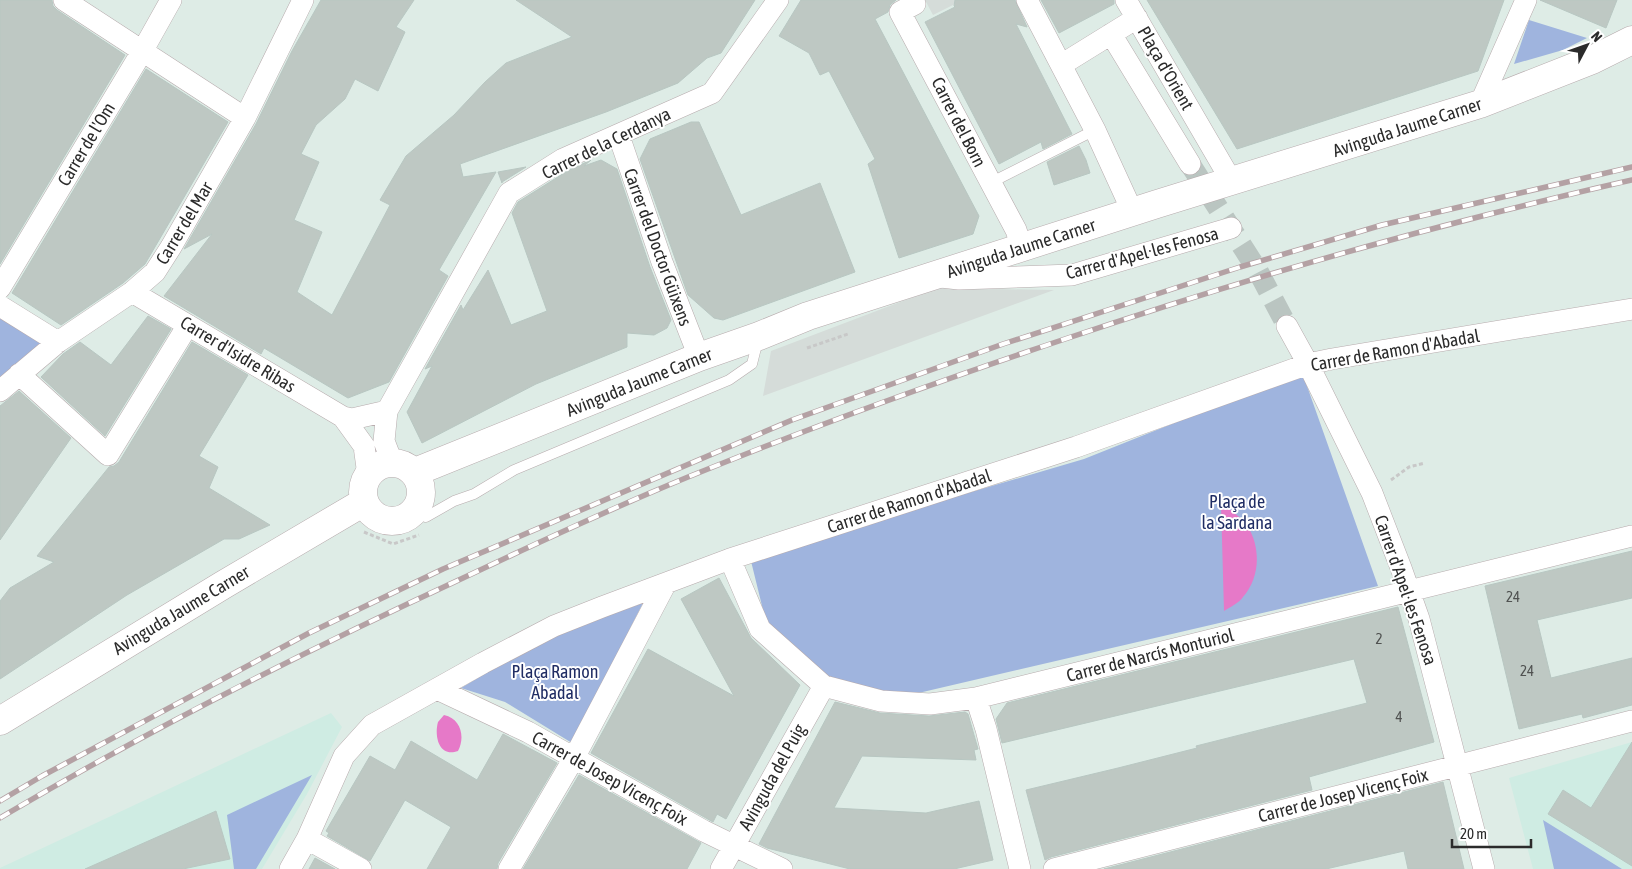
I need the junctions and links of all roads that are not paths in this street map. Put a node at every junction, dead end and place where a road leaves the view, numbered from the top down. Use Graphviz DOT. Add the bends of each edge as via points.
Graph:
graph roads {
  1 [pos="64,0"];
  2 [pos="171,0"];
  3 [pos="303,0"];
  4 [pos="778,0"];
  5 [pos="1027,0"];
  6 [pos="1526,0"];
  7 [pos="914,2"];
  8 [pos="1131,9"];
  9 [pos="1111,34"];
  10 [pos="1632,40"];
  11 [pos="143,50"];
  12 [pos="1061,65"];
  13 [pos="1480,104"];
  14 [pos="245,118"];
  15 [pos="1094,130"];
  16 [pos="619,136"];
  17 [pos="1190,164"];
  18 [pos="1232,182"];
  19 [pos="990,183"];
  20 [pos="1133,213"];
  21 [pos="1231,228"];
  22 [pos="1022,248"];
  23 [pos="933,276"];
  24 [pos="0,288"];
  25 [pos="132,292"];
  26 [pos="0,306"];
  27 [pos="1632,308"];
  28 [pos="188,325"];
  29 [pos="1288,326"];
  30 [pos="758,336"];
  31 [pos="58,342"];
  32 [pos="699,357"];
  33 [pos="1308,364"];
  34 [pos="19,374"];
  35 [pos="0,391"];
  36 [pos="387,412"];
  37 [pos="343,417"];
  38 [pos="403,467"];
  39 [pos="368,475"];
  40 [pos="364,502"];
  41 [pos="428,510"];
  42 [pos="1632,536"];
  43 [pos="730,559"];
  44 [pos="666,584"];
  45 [pos="1409,590"];
  46 [pos="824,686"];
  47 [pos="437,689"];
  48 [pos="976,698"];
  49 [pos="0,721"];
  50 [pos="1632,721"];
  51 [pos="574,758"];
  52 [pos="1458,766"];
  53 [pos="308,839"];
  54 [pos="734,845"];
  55 [pos="290,869"];
  56 [pos="361,869"];
  57 [pos="509,869"];
  58 [pos="721,869"];
  59 [pos="782,869"];
  60 [pos="1020,869"];
  61 [pos="1054,869"];
  62 [pos="1484,869"];
  1 -- 11 [label="street"];
  2 -- 11 [label="street, Carrer de l'Om"];
  3 -- 14 [label="street, Carrer del Mar"];
  4 -- 16 [label="street, Carrer de la Cerdanya" via="712,93"];
  5 -- 12 [label="street"];
  6 -- 13 [label="street"];
  7 -- 19 [label="street, Carrer del Born" via="900,12"];
  8 -- 9 [label="street, Plaça d'Orient"];
  8 -- 18 [label="street, Plaça d'Orient"];
  9 -- 12 [label="street, Plaça d'Orient"];
  9 -- 17 [label="street"];
  10 -- 13 [label="street, Avinguda Jaume Carner" via="1592,60"];
  11 -- 14 [label="street"];
  11 -- 24 [label="street, Carrer de l'Om"];
  12 -- 15 [label="street"];
  13 -- 18 [label="street, Avinguda Jaume Carner"];
  14 -- 25 [label="street, Carrer del Mar" via="172,246 155,272"];
  15 -- 19 [label="lane"];
  15 -- 20 [label="street"];
  16 -- 32 [label="street, Carrer del Doctor Güixens"];
  16 -- 36 [label="street, Carrer de la Cerdanya" via="563,159 509,192"];
  18 -- 20 [label="street, Avinguda Jaume Carner"];
  19 -- 22 [label="street, Carrer del Born" via="1016,230"];
  20 -- 22 [label="street, Avinguda Jaume Carner"];
  21 -- 23 [label="street, Carrer d'Apel·les Fenosa" via="1072,275 958,279"];
  22 -- 23 [label="street, Avinguda Jaume Carner"];
  23 -- 30 [label="street, Avinguda Jaume Carner" via="808,316"];
  25 -- 28 [label="street, Carrer d'Isidre Ribas"];
  25 -- 31 [label="street, Carrer del Mar"];
  26 -- 31 [label="street"];
  27 -- 33 [label="street, Carrer de Ramon d'Abadal"];
  28 -- 34 [label="street" via="108,455"];
  28 -- 37 [label="street, Carrer d'Isidre Ribas"];
  29 -- 33 [label="street, Carrer d'Apel·les Fenosa"];
  30 -- 32 [label="street, Avinguda Jaume Carner"];
  30 -- 41 [label="lane" via="752,364 729,380 522,466 474,494"];
  31 -- 34 [label="street, Carrer del Mar"];
  32 -- 38 [label="street, Avinguda Jaume Carner"];
  33 -- 43 [label="street, Carrer de Ramon d'Abadal" via="1076,447"];
  33 -- 45 [label="street, Carrer d'Apel·les Fenosa" via="1372,494"];
  34 -- 35 [label="street, Carrer del Mar"];
  36 -- 37 [label="street" via="352,419"];
  36 -- 38 [label="street, Carrer de la Cerdanya" via="384,441"];
  37 -- 39 [label="street, Carrer d'Isidre Ribas" via="364,446"];
  38 -- 39 [label="street, Avinguda Jaume Carner" via="379,466"];
  38 -- 41 [label="street" via="421,484 421,498"];
  39 -- 40 [label="street" via="363,488"];
  40 -- 41 [label="street" via="373,514 388,521"];
  40 -- 49 [label="street, Avinguda Jaume Carner"];
  42 -- 45 [label="street, Carrer de Narcís Monturiol"];
  43 -- 44 [label="street, Carrer de Ramon d'Abadal"];
  43 -- 46 [label="street, Carrer de Narcís Monturiol" via="760,629"];
  44 -- 47 [label="street, Carrer de Ramon d'Abadal" via="554,626"];
  44 -- 51 [label="street"];
  45 -- 48 [label="street, Carrer de Narcís Monturiol"];
  45 -- 52 [label="street, Carrer d'Apel·les Fenosa" via="1420,619"];
  46 -- 48 [label="street, Carrer de Narcís Monturiol" via="880,701 930,704"];
  46 -- 54 [label="street, Avinguda del Puig"];
  47 -- 51 [label="street, Carrer de Josep Vicenç Foix" via="528,732"];
  47 -- 53 [label="street, Carrer de Ramon d'Abadal" via="372,724 344,756"];
  48 -- 60 [label="street"];
  50 -- 52 [label="street, Carrer de Josep Vicenç Foix"];
  51 -- 54 [label="street, Carrer de Josep Vicenç Foix"];
  51 -- 57 [label="street"];
  52 -- 61 [label="street, Carrer de Josep Vicenç Foix"];
  52 -- 62 [label="street, Carrer d'Apel·les Fenosa"];
  53 -- 55 [label="street, Carrer de Ramon d'Abadal"];
  53 -- 56 [label="street"];
  54 -- 58 [label="street, Avinguda del Puig"];
  54 -- 59 [label="street, Carrer de Josep Vicenç Foix"];
}
